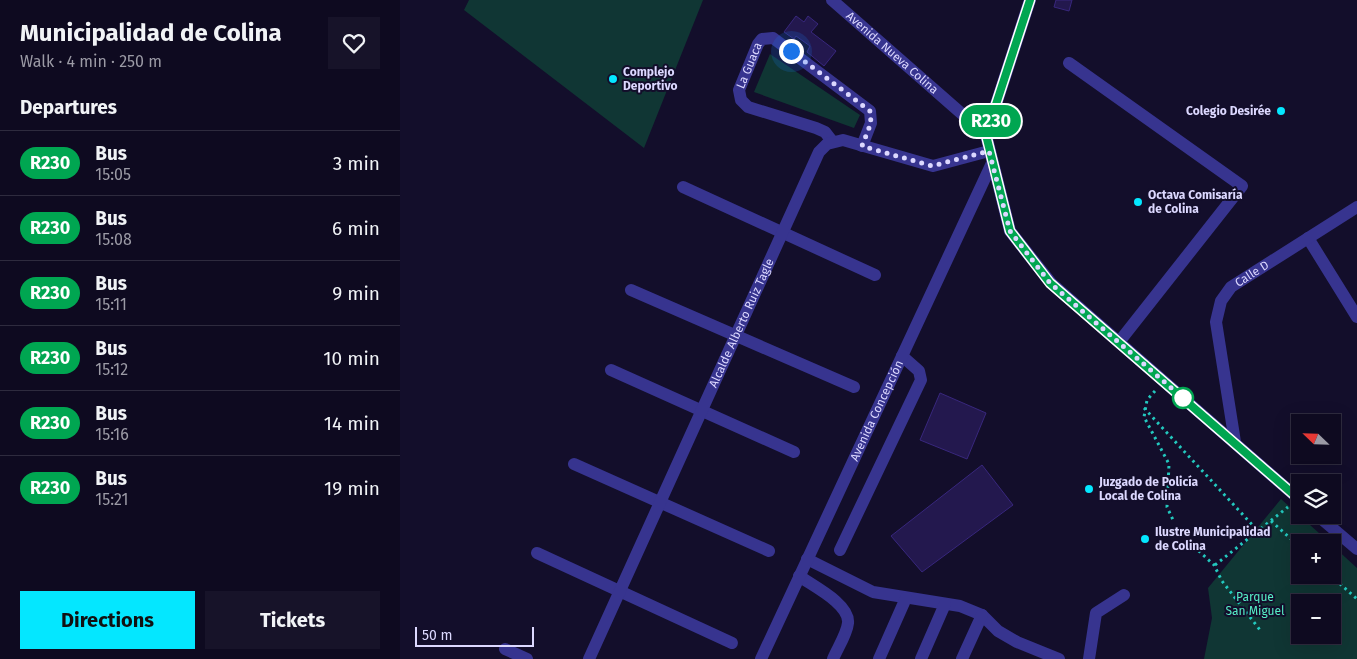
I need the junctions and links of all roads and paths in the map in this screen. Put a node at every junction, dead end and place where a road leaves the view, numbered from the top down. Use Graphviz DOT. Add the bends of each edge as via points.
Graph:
graph roads {
  1 [pos="832,0"];
  2 [pos="1030,0"];
  3 [pos="1069,63"];
  4 [pos="986,135"];
  5 [pos="832,141"];
  6 [pos="862,146"];
  7 [pos="991,157"];
  8 [pos="683,187"];
  9 [pos="1357,207"];
  10 [pos="782,232"];
  11 [pos="1308,238"];
  12 [pos="875,275"];
  13 [pos="631,290"];
  14 [pos="1357,317"];
  15 [pos="735,336"];
  16 [pos="1119,342"];
  17 [pos="902,356"];
  18 [pos="611,370"];
  19 [pos="1164,381"];
  20 [pos="854,387"];
  21 [pos="1144,408"];
  22 [pos="702,411"];
  23 [pos="1234,442"];
  24 [pos="794,452"];
  25 [pos="574,464"];
  26 [pos="1291,493"];
  27 [pos="660,502"];
  28 [pos="1291,506"];
  29 [pos="1271,520"];
  30 [pos="1174,522"];
  31 [pos="1328,524"];
  32 [pos="1258,531"];
  33 [pos="1291,539"];
  34 [pos="1190,542"];
  35 [pos="1357,548"];
  36 [pos="840,550"];
  37 [pos="769,551"];
  38 [pos="536,552"];
  39 [pos="807,558"];
  40 [pos="1214,566"];
  41 [pos="799,576"];
  42 [pos="1340,584"];
  43 [pos="620,591"];
  44 [pos="1124,595"];
  45 [pos="906,598"];
  46 [pos="1357,599"];
  47 [pos="945,604"];
  48 [pos="982,615"];
  49 [pos="1260,630"];
  50 [pos="732,643"];
  51 [pos="505,649"];
  52 [pos="1039,655"];
  53 [pos="527,659"];
  54 [pos="589,659"];
  55 [pos="761,659"];
  56 [pos="832,659"];
  57 [pos="879,659"];
  58 [pos="921,659"];
  59 [pos="962,659"];
  60 [pos="1059,659"];
  61 [pos="1089,659"];
  1 -- 4 [label="street, Avenida Nueva Colina"];
  2 -- 4 [label="street"];
  3 -- 16 [label="street" via="1242,186"];
  4 -- 7 [label="street"];
  5 -- 6 [label="street" via="843,140"];
  5 -- 6 [label="street, La Guaca" via="821,130 748,106 740,100 739,90 762,39 773,38 866,107 872,119"];
  5 -- 10 [label="street, Alcalde Alberto Ruiz Tagle" via="819,152"];
  6 -- 7 [label="street" via="932,166"];
  7 -- 16 [label="street" via="1010,231 1050,283"];
  7 -- 17 [label="street, Avenida Concepción"];
  8 -- 10 [label="street"];
  9 -- 11 [label="street, Calle D"];
  10 -- 12 [label="street"];
  10 -- 15 [label="street, Alcalde Alberto Ruiz Tagle"];
  11 -- 14 [label="street"];
  11 -- 23 [label="street, Calle D" via="1231,287 1221,301 1216,322"];
  13 -- 15 [label="street"];
  15 -- 20 [label="street"];
  15 -- 22 [label="street, Alcalde Alberto Ruiz Tagle"];
  16 -- 19 [label="street"];
  17 -- 36 [label="street" via="919,370 921,380"];
  17 -- 39 [label="street, Avenida Concepción"];
  18 -- 22 [label="street"];
  19 -- 21 [label="path"];
  19 -- 23 [label="street"];
  21 -- 30 [label="path" via="1144,417 1169,464 1168,507"];
  21 -- 32 [label="path"];
  22 -- 24 [label="street"];
  22 -- 27 [label="street, Alcalde Alberto Ruiz Tagle"];
  23 -- 26 [label="street"];
  25 -- 27 [label="street"];
  27 -- 37 [label="street"];
  27 -- 43 [label="street, Alcalde Alberto Ruiz Tagle"];
  28 -- 29 [label="path"];
  29 -- 32 [label="path"];
  29 -- 33 [label="path"];
  31 -- 35 [label="street"];
  32 -- 40 [label="path"];
  34 -- 40 [label="path"];
  38 -- 43 [label="street"];
  39 -- 41 [label="street, Avenida Concepción"];
  39 -- 45 [label="street" via="873,592"];
  40 -- 49 [label="path"];
  41 -- 55 [label="street, Avenida Concepción"];
  41 -- 56 [label="street" via="834,600 848,617 848,625"];
  42 -- 46 [label="path"];
  43 -- 50 [label="street"];
  43 -- 54 [label="street, Alcalde Alberto Ruiz Tagle"];
  44 -- 61 [label="street" via="1096,613"];
  45 -- 47 [label="street"];
  45 -- 57 [label="street"];
  47 -- 48 [label="street"];
  47 -- 58 [label="street"];
  48 -- 52 [label="street" via="998,631"];
  48 -- 59 [label="street"];
  51 -- 53 [label="street"];
  52 -- 60 [label="street"];
}
